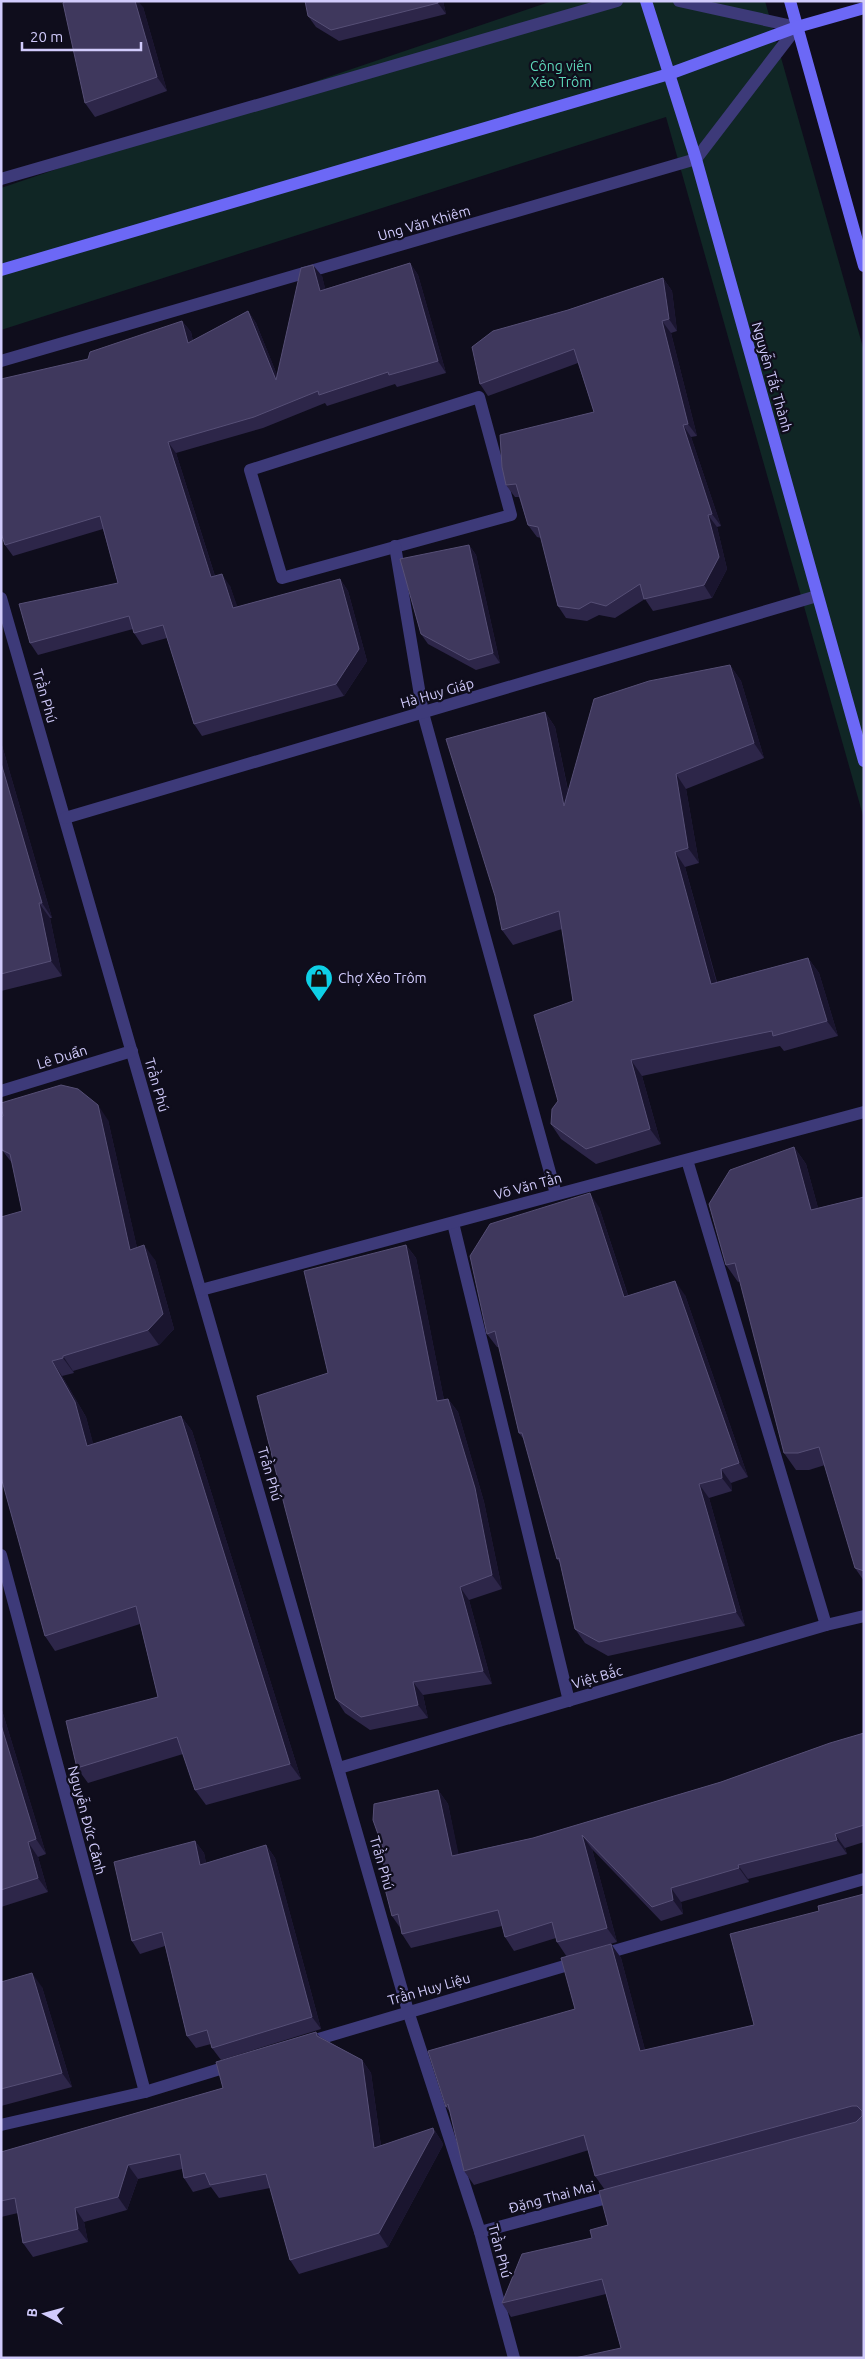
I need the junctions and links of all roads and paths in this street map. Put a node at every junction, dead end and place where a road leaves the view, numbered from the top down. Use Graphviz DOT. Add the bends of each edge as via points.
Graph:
graph roads {
  1 [pos="618,1"];
  2 [pos="646,1"];
  3 [pos="679,1"];
  4 [pos="790,1"];
  5 [pos="864,8"];
  6 [pos="797,27"];
  7 [pos="669,74"];
  8 [pos="696,159"];
  9 [pos="1,179"];
  10 [pos="864,266"];
  11 [pos="1,270"];
  12 [pos="1,361"];
  13 [pos="395,546"];
  14 [pos="817,596"];
  15 [pos="1,598"];
  16 [pos="423,713"];
  17 [pos="864,761"];
  18 [pos="65,818"];
  19 [pos="132,1051"];
  20 [pos="1,1091"];
  21 [pos="864,1112"];
  22 [pos="687,1160"];
  23 [pos="556,1194"];
  24 [pos="453,1223"];
  25 [pos="201,1290"];
  26 [pos="1,1555"];
  27 [pos="864,1616"];
  28 [pos="826,1625"];
  29 [pos="569,1701"];
  30 [pos="339,1768"];
  31 [pos="864,1879"];
  32 [pos="408,2011"];
  33 [pos="295,2046"];
  34 [pos="248,2060"];
  35 [pos="145,2092"];
  36 [pos="1,2125"];
  37 [pos="634,2191"];
  38 [pos="480,2232"];
  39 [pos="514,2358"];
  1 -- 9 [label="street"];
  2 -- 7 [label="street, Nguyễn Tất Thành"];
  3 -- 6 [label="street"];
  4 -- 6 [label="street"];
  5 -- 6 [label="street"];
  6 -- 7 [label="street"];
  6 -- 8 [label="street"];
  6 -- 10 [label="street"];
  7 -- 8 [label="street, Nguyễn Tất Thành"];
  7 -- 11 [label="street"];
  8 -- 12 [label="street, Ung Văn Khiêm"];
  8 -- 14 [label="street, Nguyễn Tất Thành"];
  13 -- 13 [label="street" via="511,515 479,397 250,470 282,578"];
  13 -- 16 [label="street"];
  14 -- 16 [label="street, Hà Huy Giáp"];
  14 -- 17 [label="street, Nguyễn Tất Thành"];
  15 -- 18 [label="street, Trần Phú"];
  16 -- 18 [label="street, Hà Huy Giáp"];
  16 -- 23 [label="street"];
  18 -- 19 [label="street, Trần Phú"];
  19 -- 20 [label="street, Lê Duẩn"];
  19 -- 25 [label="street, Trần Phú"];
  21 -- 22 [label="street, Võ Văn Tần"];
  22 -- 23 [label="street, Võ Văn Tần"];
  22 -- 28 [label="street"];
  23 -- 24 [label="street, Võ Văn Tần"];
  24 -- 25 [label="street, Võ Văn Tần"];
  24 -- 29 [label="street"];
  25 -- 30 [label="street, Trần Phú"];
  26 -- 35 [label="street, Nguyễn Đức Cảnh"];
  27 -- 28 [label="street, Việt Bắc"];
  28 -- 29 [label="street, Việt Bắc"];
  29 -- 30 [label="street, Việt Bắc"];
  30 -- 32 [label="street, Trần Phú"];
  31 -- 32 [label="street, Trần Huy Liệu"];
  32 -- 33 [label="street, Trần Huy Liệu"];
  32 -- 38 [label="street, Trần Phú"];
  34 -- 35 [label="street"];
  35 -- 36 [label="street"];
  37 -- 38 [label="street, Đặng Thai Mai"];
  38 -- 39 [label="street, Trần Phú"];
}
